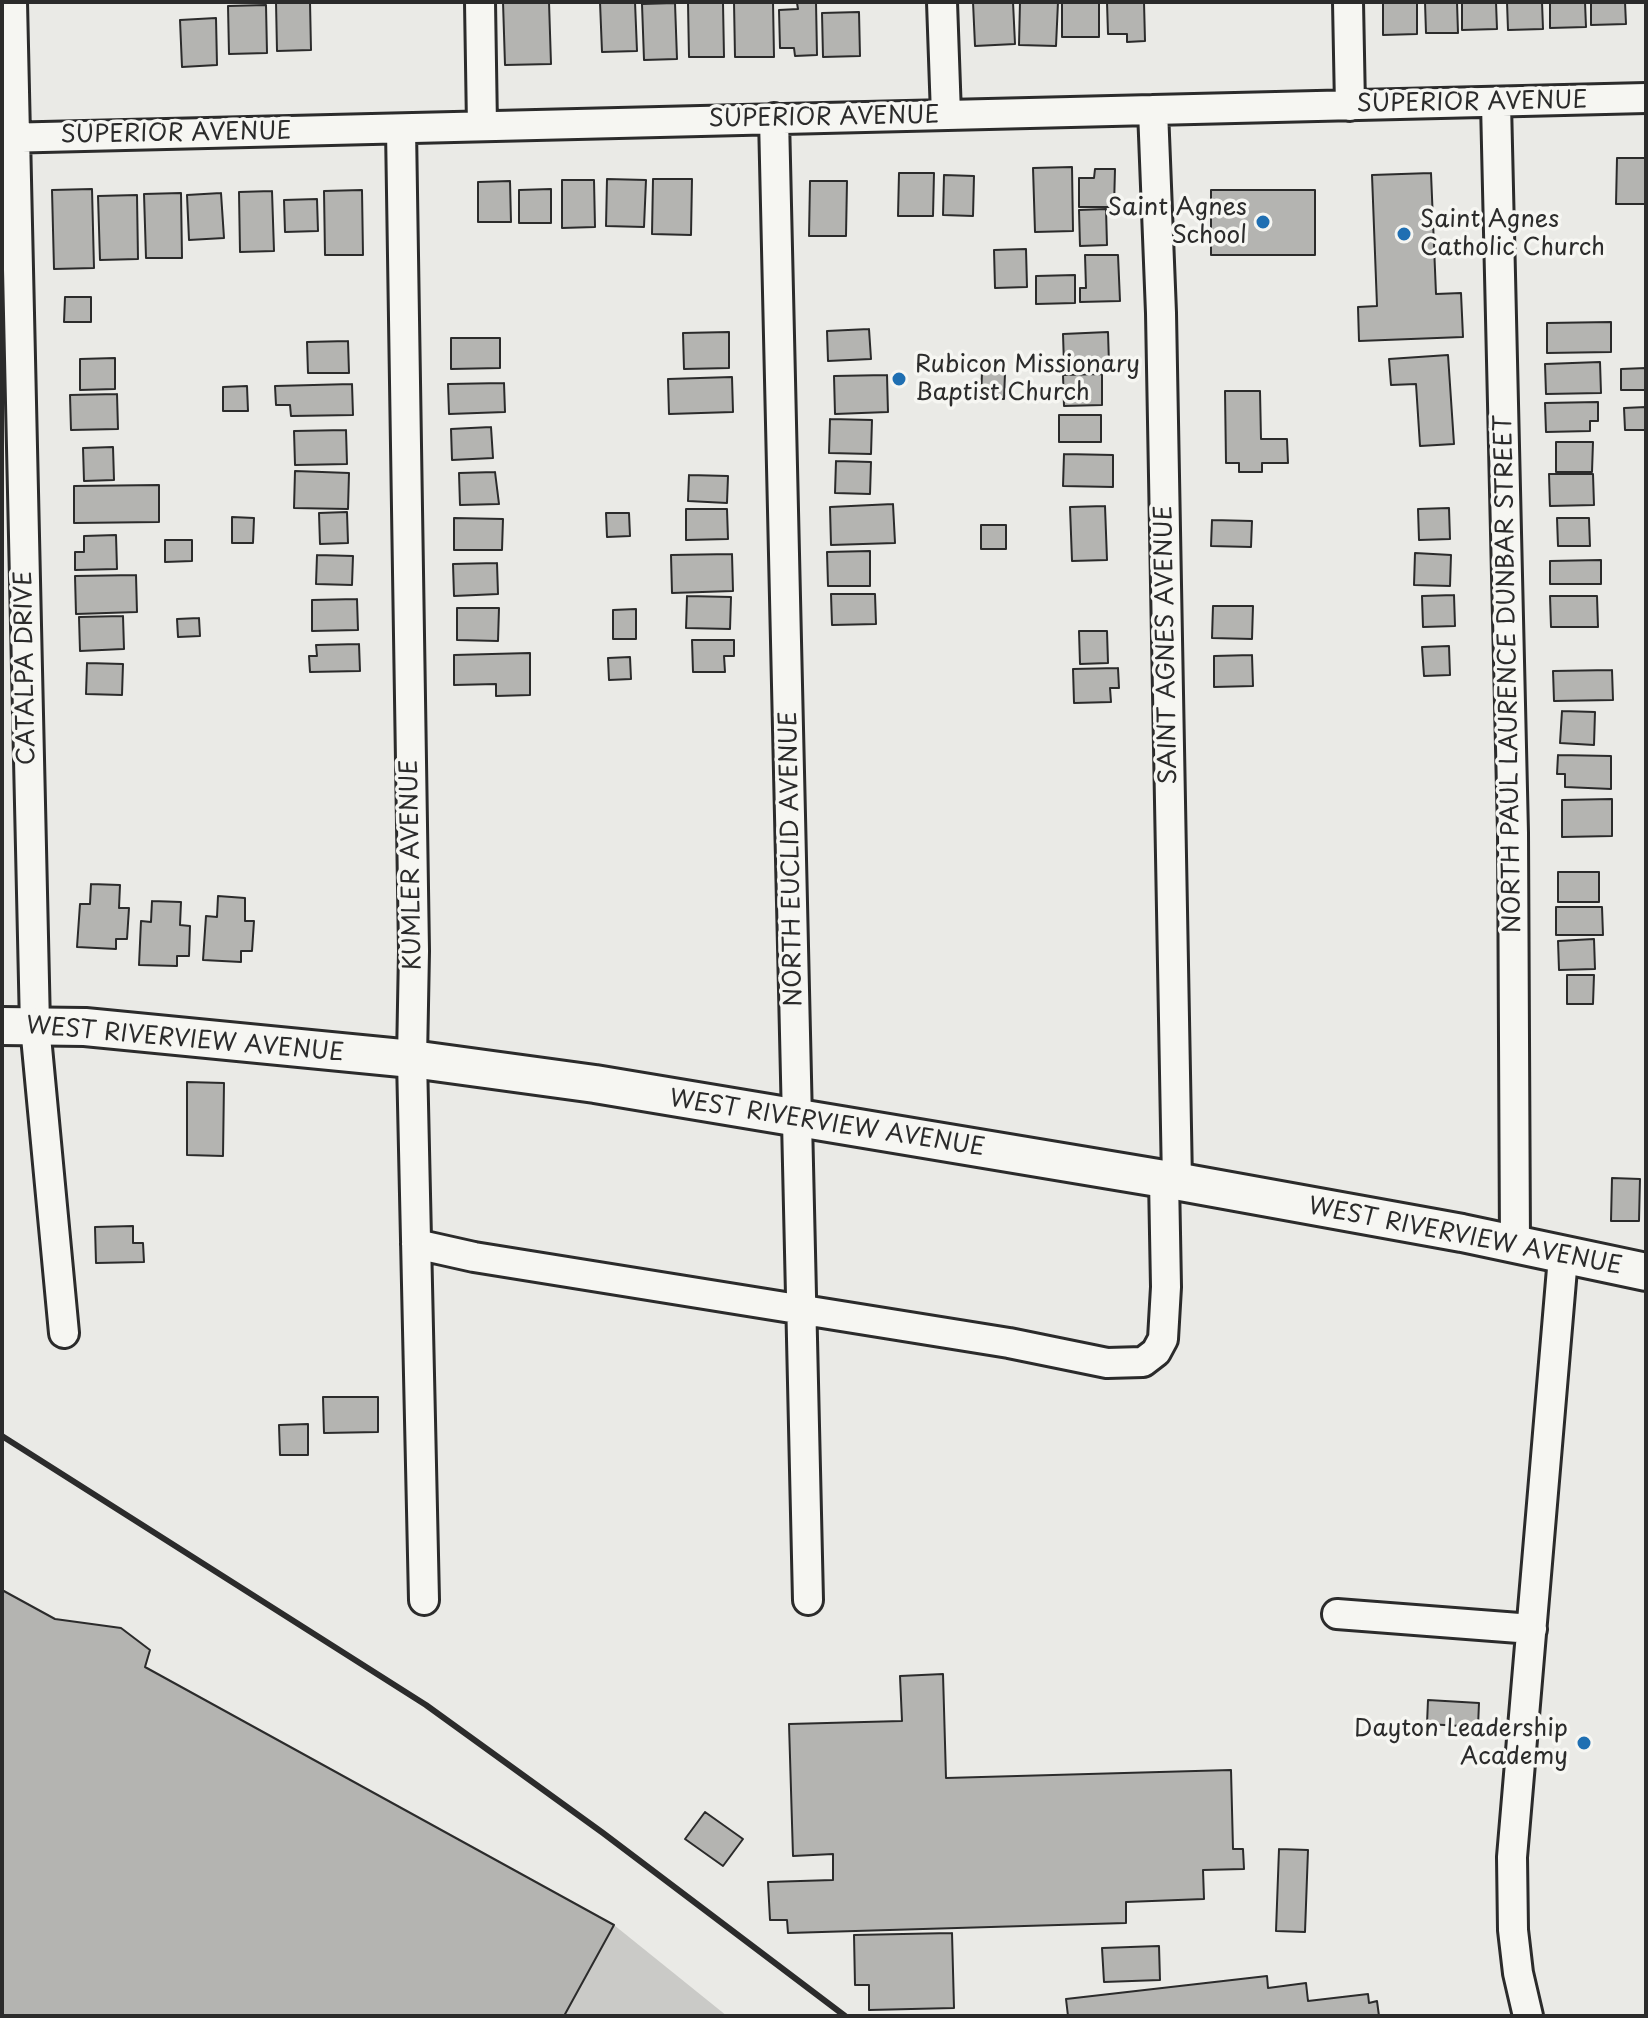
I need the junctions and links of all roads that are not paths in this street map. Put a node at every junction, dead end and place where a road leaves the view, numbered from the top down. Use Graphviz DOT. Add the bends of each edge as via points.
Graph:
graph roads {
  1 [pos="12,2"];
  2 [pos="480,2"];
  3 [pos="942,2"];
  4 [pos="1348,2"];
  5 [pos="1646,98"];
  6 [pos="1496,103"];
  7 [pos="1350,106"];
  8 [pos="1153,110"];
  9 [pos="946,115"];
  10 [pos="774,118"];
  11 [pos="482,126"];
  12 [pos="401,129"];
  13 [pos="9,138"];
  14 [pos="18,1026"];
  15 [pos="412,1059"];
  16 [pos="795,1119"];
  17 [pos="1171,1180"];
  18 [pos="416,1244"];
  19 [pos="1515,1245"];
  20 [pos="1563,1257"];
  21 [pos="1646,1272"];
  22 [pos="802,1308"];
  23 [pos="64,1333"];
  24 [pos="424,1600"];
  25 [pos="808,1600"];
  26 [pos="1337,1614"];
  27 [pos="1532,1629"];
  28 [pos="1528,2016"];
  1 -- 13 [label="street, CATALPA DRIVE"];
  2 -- 11 [label="street"];
  3 -- 9 [label="street"];
  4 -- 7 [label="street"];
  5 -- 6 [label="street, SUPERIOR AVENUE"];
  6 -- 7 [label="street, SUPERIOR AVENUE"];
  6 -- 19 [label="street, NORTH PAUL LAURENCE DUNBAR STREET" via="1513,833"];
  7 -- 8 [label="street, SUPERIOR AVENUE"];
  8 -- 9 [label="street, SUPERIOR AVENUE"];
  8 -- 17 [label="street, SAINT AGNES AVENUE" via="1161,313"];
  9 -- 10 [label="street, SUPERIOR AVENUE"];
  10 -- 11 [label="street, SUPERIOR AVENUE"];
  10 -- 16 [label="street, NORTH EUCLID AVENUE"];
  11 -- 12 [label="street, SUPERIOR AVENUE"];
  12 -- 13 [label="street, SUPERIOR AVENUE"];
  12 -- 15 [label="street, KUMLER AVENUE"];
  13 -- 14 [label="street, CATALPA DRIVE"];
  14 -- 15 [label="street, WEST RIVERVIEW AVENUE" via="85,1027"];
  14 -- 23 [label="street, CATALPA DRIVE"];
  15 -- 16 [label="street, WEST RIVERVIEW AVENUE"];
  15 -- 18 [label="street, KUMLER AVENUE"];
  16 -- 17 [label="street, WEST RIVERVIEW AVENUE"];
  16 -- 22 [label="street, NORTH EUCLID AVENUE"];
  17 -- 19 [label="street, WEST RIVERVIEW AVENUE"];
  17 -- 22 [label="street, SAINT AGNES AVENUE" via="1163,1339 1143,1362 1107,1363"];
  18 -- 22 [label="street, SAINT AGNES AVENUE"];
  18 -- 24 [label="street, KUMLER AVENUE"];
  19 -- 20 [label="street, WEST RIVERVIEW AVENUE"];
  20 -- 21 [label="street, WEST RIVERVIEW AVENUE"];
  20 -- 27 [label="street"];
  22 -- 25 [label="street, NORTH EUCLID AVENUE"];
  26 -- 27 [label="street"];
  27 -- 28 [label="street" via="1511,1887 1518,1973"];
}
